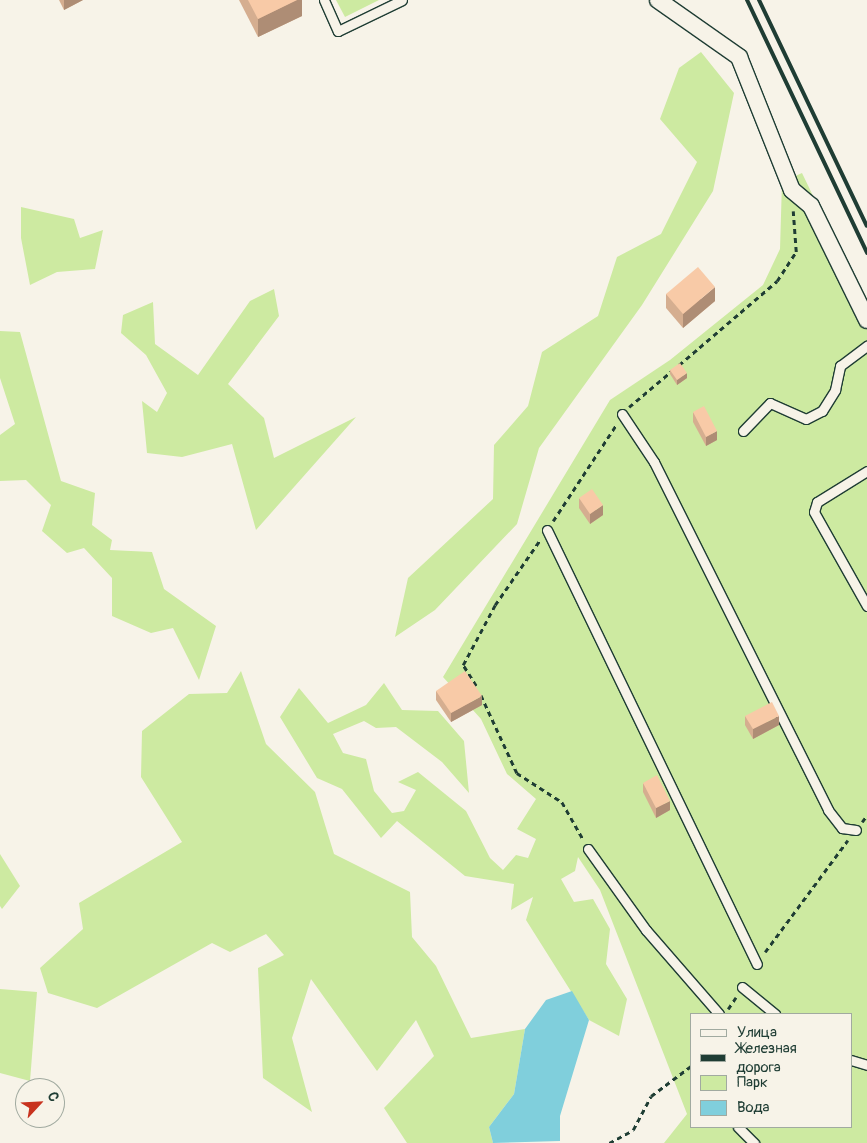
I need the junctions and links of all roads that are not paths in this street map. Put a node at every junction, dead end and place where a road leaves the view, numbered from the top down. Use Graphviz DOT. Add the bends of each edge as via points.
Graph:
graph roads {
  1 [pos="324,0"];
  2 [pos="402,0"];
  3 [pos="658,0"];
  4 [pos="867,320"];
  5 [pos="867,346"];
  6 [pos="622,414"];
  7 [pos="743,430"];
  8 [pos="867,471"];
  9 [pos="547,530"];
  10 [pos="867,606"];
  11 [pos="856,830"];
  12 [pos="588,849"];
  13 [pos="757,964"];
  14 [pos="742,987"];
  15 [pos="718,1013"];
  16 [pos="774,1013"];
  17 [pos="852,1060"];
  18 [pos="867,1065"];
  19 [pos="739,1128"];
  20 [pos="754,1143"];
  1 -- 2 [label="lane" via="338,31"];
  3 -- 4 [label="street" via="739,57 792,190 811,206"];
  5 -- 7 [label="lane" via="840,366 835,390 822,411 806,419 770,403"];
  6 -- 11 [label="lane" via="654,462 828,810 842,828"];
  8 -- 10 [label="lane" via="817,502 814,512"];
  9 -- 13 [label="lane"];
  12 -- 15 [label="lane" via="646,930"];
  14 -- 16 [label="lane"];
  17 -- 18 [label="lane"];
  19 -- 20 [label="lane"];
}
